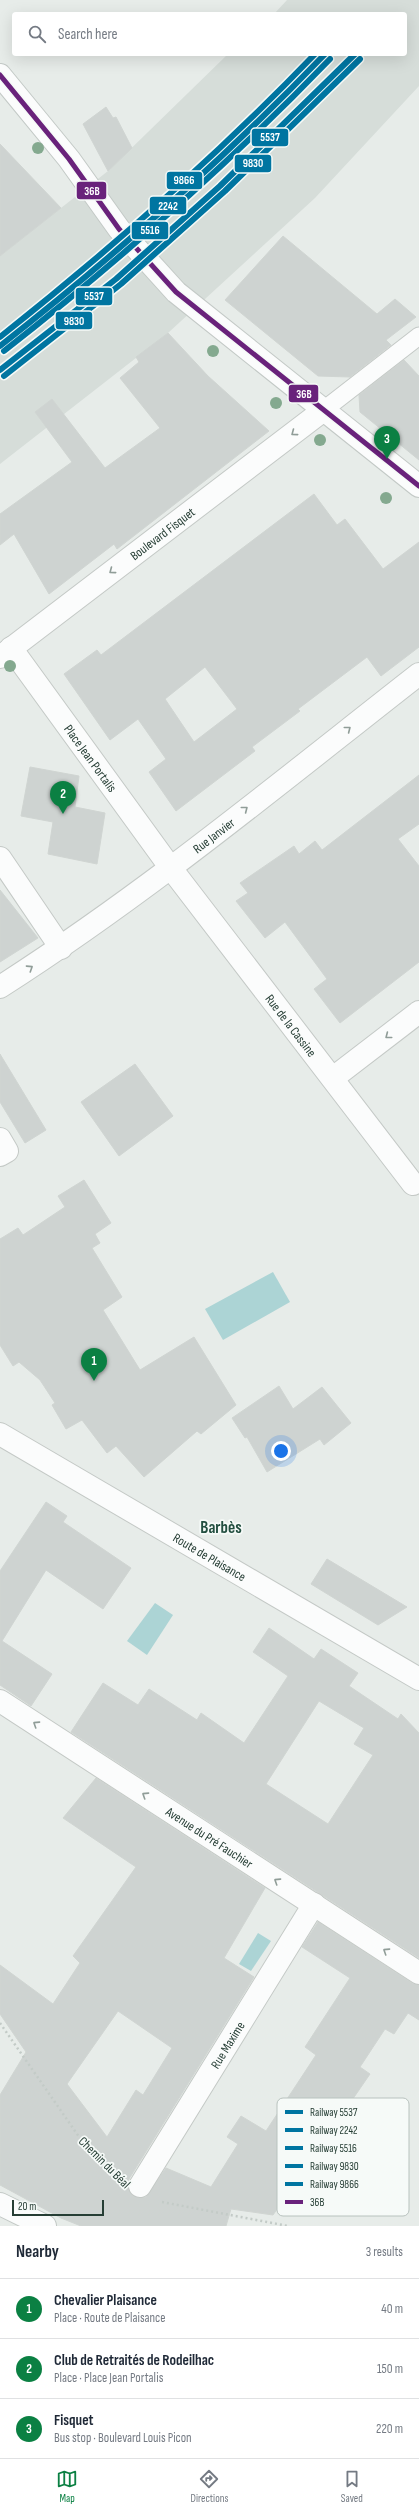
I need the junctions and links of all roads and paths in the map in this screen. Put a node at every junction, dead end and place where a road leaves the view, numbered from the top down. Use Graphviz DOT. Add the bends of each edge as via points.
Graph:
graph roads {
  1 [pos="3,84"];
  2 [pos="419,336"];
  3 [pos="325,409"];
  4 [pos="419,486"];
  5 [pos="5,653"];
  6 [pos="419,674"];
  7 [pos="0,858"];
  8 [pos="170,867"];
  9 [pos="60,948"];
  10 [pos="0,987"];
  11 [pos="419,1012"];
  12 [pos="333,1078"];
  13 [pos="0,1139"];
  14 [pos="0,1156"];
  15 [pos="417,1190"];
  16 [pos="0,1434"];
  17 [pos="419,1679"];
  18 [pos="0,1701"];
  19 [pos="314,1904"];
  20 [pos="419,1973"];
  21 [pos="0,2023"];
  22 [pos="118,2177"];
  23 [pos="148,2193"];
  24 [pos="0,2204"];
  25 [pos="45,2226"];
  26 [pos="288,2226"];
  1 -- 3 [label="street" via="69,159 119,229 150,266 176,292"];
  2 -- 3 [label="lane"];
  3 -- 4 [label="street"];
  3 -- 5 [label="street, Boulevard Fisquet, one-way"];
  5 -- 8 [label="street, Place Jean Portalis"];
  8 -- 6 [label="street, Rue Janvier, one-way"];
  7 -- 9 [label="street"];
  8 -- 9 [label="street, Rue Janvier"];
  8 -- 12 [label="street, Rue de la Cassine"];
  10 -- 9 [label="street, Rue Janvier, one-way"];
  11 -- 12 [label="street, one-way"];
  12 -- 15 [label="street, Rue de la Cassine"];
  13 -- 14 [label="street" via="7,1151"];
  16 -- 17 [label="street, Route de Plaisance"];
  19 -- 18 [label="street, Avenue du Pré Fauchier, one-way"];
  20 -- 19 [label="street, Avenue du Pré Fauchier, one-way"];
  19 -- 23 [label="street, Rue Maxime"];
  21 -- 22 [label="path, Chemin du Béal" via="84,2144"];
  23 -- 26 [label="path"];
  24 -- 25 [label="street"];
}
